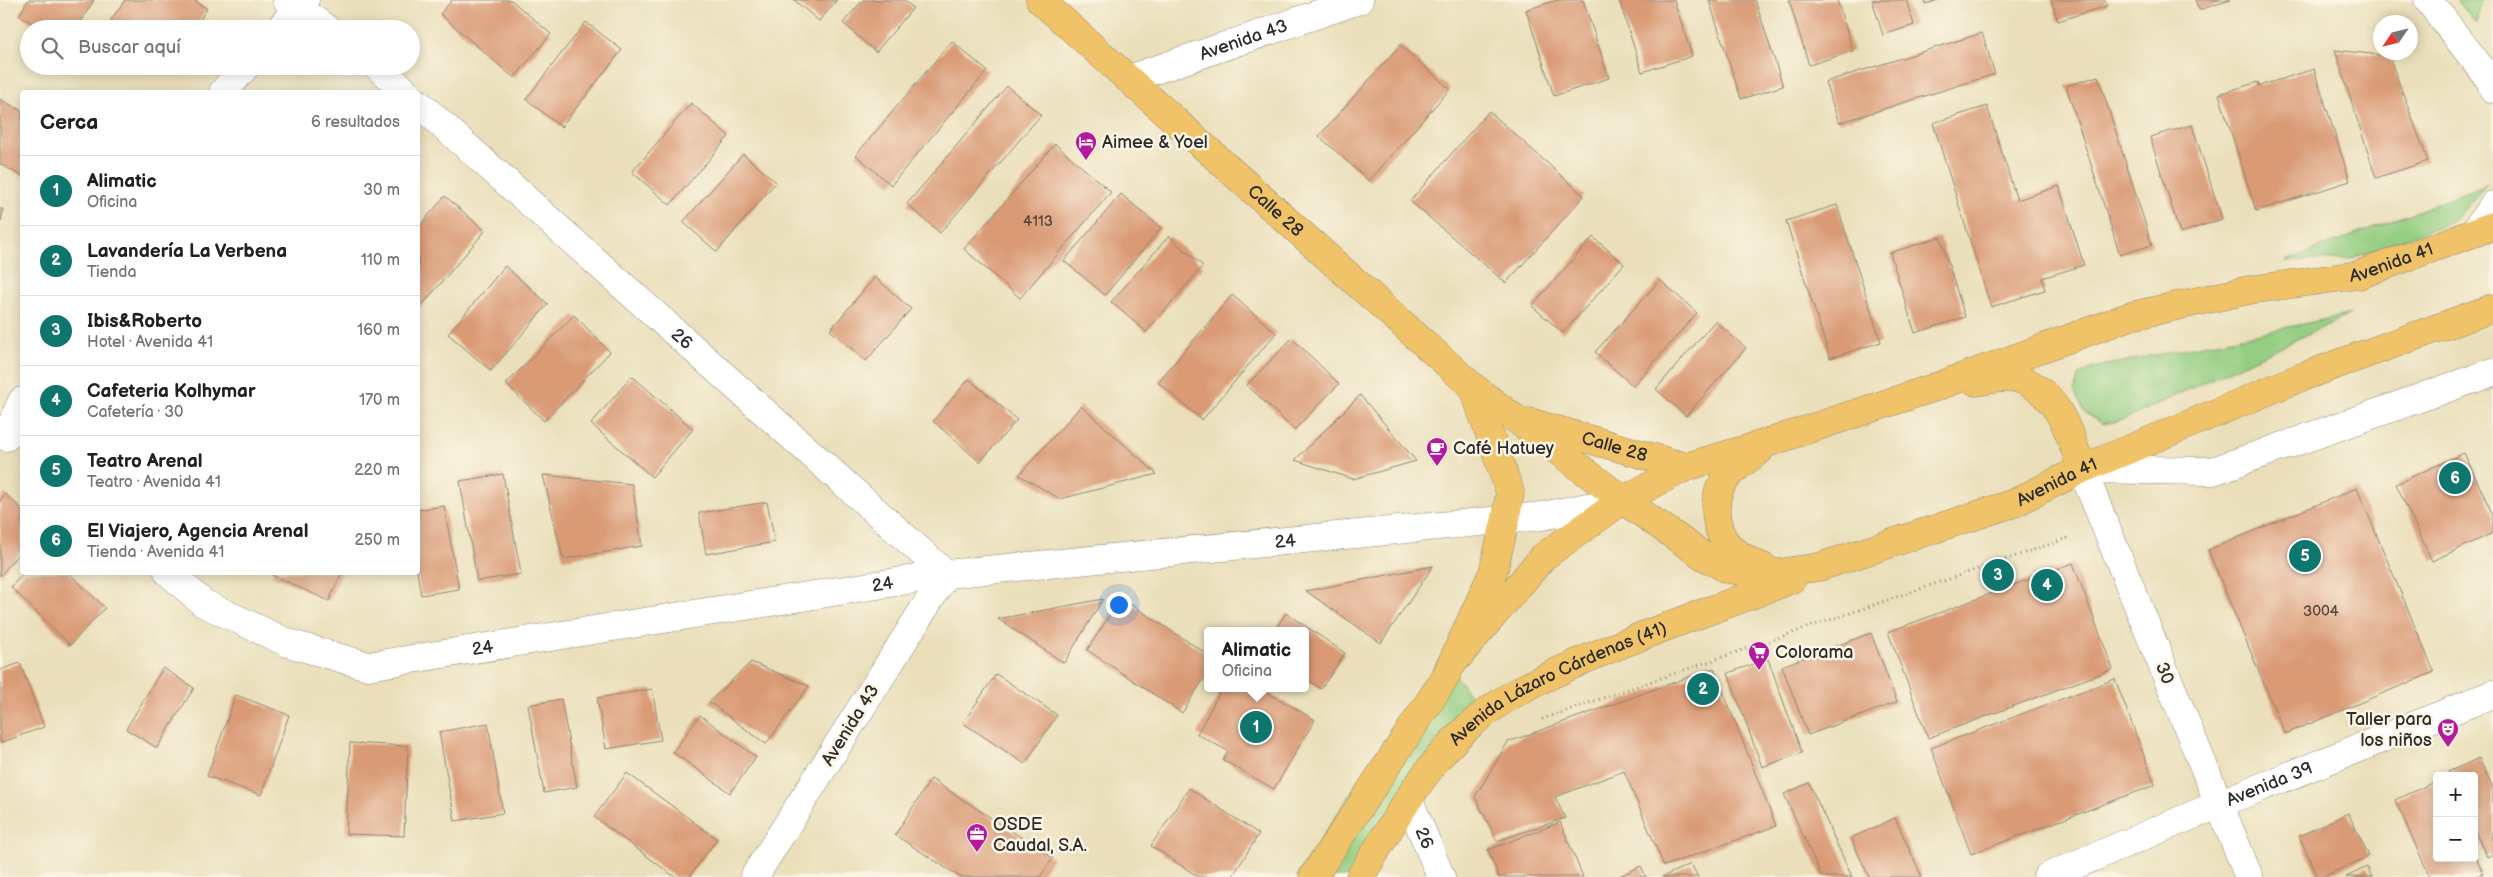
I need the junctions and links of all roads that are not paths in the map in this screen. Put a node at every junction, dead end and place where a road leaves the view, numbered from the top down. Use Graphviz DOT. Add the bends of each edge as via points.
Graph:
graph roads {
  1 [pos="1040,0"];
  2 [pos="1359,0"];
  3 [pos="2428,0"];
  4 [pos="296,3"];
  5 [pos="285,20"];
  6 [pos="316,20"];
  7 [pos="238,75"];
  8 [pos="386,75"];
  9 [pos="2492,78"];
  10 [pos="1129,79"];
  11 [pos="225,90"];
  12 [pos="404,90"];
  13 [pos="420,105"];
  14 [pos="2493,205"];
  15 [pos="2483,229"];
  16 [pos="2493,308"];
  17 [pos="2493,372"];
  18 [pos="1473,387"];
  19 [pos="1933,388"];
  20 [pos="20,408"];
  21 [pos="1515,418"];
  22 [pos="10,440"];
  23 [pos="1770,442"];
  24 [pos="1686,468"];
  25 [pos="2082,469"];
  26 [pos="1623,500"];
  27 [pos="1506,518"];
  28 [pos="1819,567"];
  29 [pos="1777,573"];
  30 [pos="946,574"];
  31 [pos="172,575"];
  32 [pos="1452,664"];
  33 [pos="2493,694"];
  34 [pos="1409,800"];
  35 [pos="2219,804"];
  36 [pos="754,877"];
  37 [pos="1313,877"];
  38 [pos="1360,877"];
  39 [pos="1441,877"];
  40 [pos="2047,877"];
  41 [pos="2248,877"];
  1 -- 10 [label="main road, Calle 28"];
  2 -- 10 [label="street, Avenida 43"];
  3 -- 9 [label="street"];
  4 -- 5 [label="street"];
  4 -- 6 [label="street"];
  7 -- 11 [label="street"];
  8 -- 12 [label="street"];
  10 -- 18 [label="main road, Calle 28"];
  13 -- 30 [label="street, 26"];
  14 -- 15 [label="street"];
  15 -- 19 [label="main road, Avenida 41" via="2358,275 2249,290 2131,316"];
  16 -- 25 [label="main road, Avenida 41" via="2299,378"];
  17 -- 25 [label="street" via="2213,471"];
  18 -- 21 [label="main road, Calle 28"];
  18 -- 27 [label="main road" via="1510,492"];
  19 -- 23 [label="main road, Avenida 41"];
  19 -- 25 [label="main road" via="2004,378 2024,380 2048,398 2062,415"];
  20 -- 22 [label="street"];
  21 -- 24 [label="main road, Calle 28"];
  21 -- 26 [label="main road, Calle 28"];
  23 -- 24 [label="main road, Avenida 41"];
  23 -- 29 [label="main road" via="1735,468 1721,487 1715,504 1717,522 1730,548"];
  24 -- 26 [label="main road"];
  25 -- 28 [label="main road, Avenida 41" via="2014,503"];
  25 -- 35 [label="street, 30"];
  26 -- 27 [label="street, 24" via="1542,516"];
  26 -- 29 [label="main road, Avenida 41" via="1726,569"];
  26 -- 32 [label="main road" via="1543,557"];
  27 -- 30 [label="street, 24"];
  27 -- 32 [label="main road" via="1487,590"];
  28 -- 29 [label="main road, Avenida 41"];
  28 -- 34 [label="main road, Avenida Lázaro Cárdenas (41)" via="1604,650 1495,704 1465,730 1428,770"];
  30 -- 31 [label="street, 24" via="368,666 288,642 203,602"];
  30 -- 36 [label="street, Avenida 43"];
  32 -- 37 [label="main road"];
  33 -- 35 [label="street, Avenida 39"];
  34 -- 38 [label="main road, Avenida Lázaro Cárdenas (41)"];
  34 -- 39 [label="street, 26"];
  35 -- 40 [label="street, Avenida 39"];
  35 -- 41 [label="street, 30"];
}
